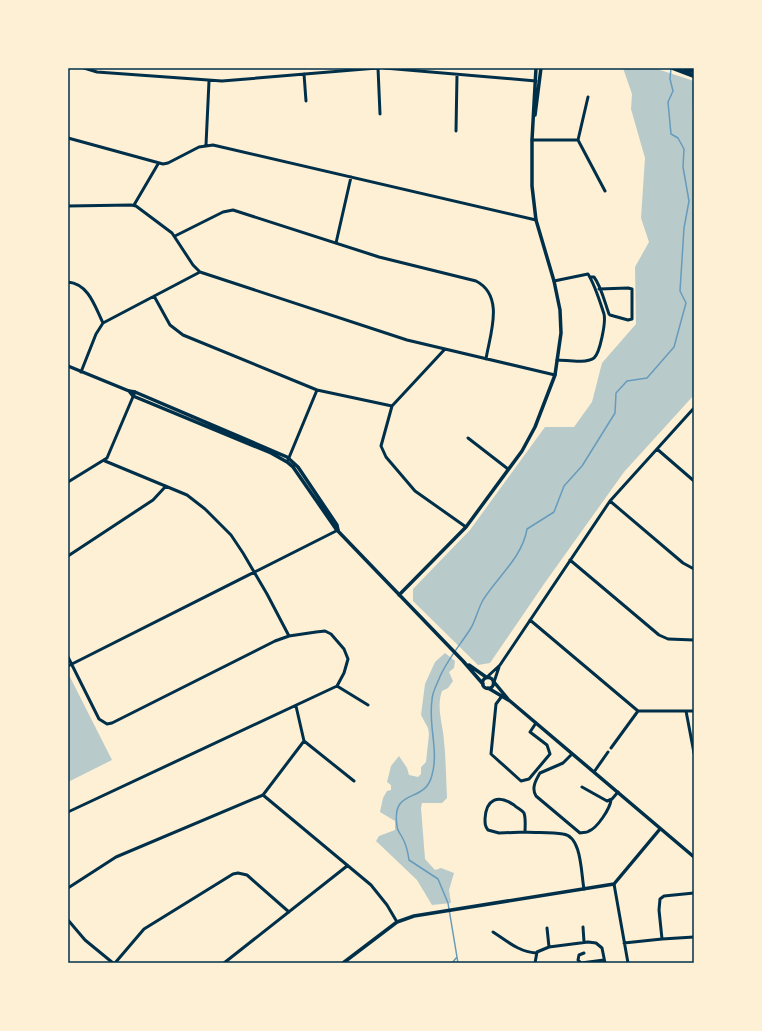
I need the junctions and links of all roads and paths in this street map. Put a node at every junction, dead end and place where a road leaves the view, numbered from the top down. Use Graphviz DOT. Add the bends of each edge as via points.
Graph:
graph roads {
  1 [pos="84,68"];
  2 [pos="378,68"];
  3 [pos="384,68"];
  4 [pos="536,68"];
  5 [pos="541,68"];
  6 [pos="673,68"];
  7 [pos="685,70"];
  8 [pos="694,71"];
  9 [pos="304,74"];
  10 [pos="457,74"];
  11 [pos="694,76"];
  12 [pos="209,81"];
  13 [pos="535,81"];
  14 [pos="540,82"];
  15 [pos="588,97"];
  16 [pos="306,101"];
  17 [pos="380,114"];
  18 [pos="533,122"];
  19 [pos="456,132"];
  20 [pos="68,138"];
  21 [pos="532,140"];
  22 [pos="578,140"];
  23 [pos="206,145"];
  24 [pos="158,164"];
  25 [pos="351,177"];
  26 [pos="605,191"];
  27 [pos="68,206"];
  28 [pos="134,206"];
  29 [pos="536,220"];
  30 [pos="175,236"];
  31 [pos="336,243"];
  32 [pos="200,272"];
  33 [pos="588,275"];
  34 [pos="554,281"];
  35 [pos="68,282"];
  36 [pos="599,289"];
  37 [pos="154,296"];
  38 [pos="103,323"];
  39 [pos="445,349"];
  40 [pos="486,359"];
  41 [pos="557,360"];
  42 [pos="68,366"];
  43 [pos="81,372"];
  44 [pos="555,375"];
  45 [pos="317,390"];
  46 [pos="134,394"];
  47 [pos="392,406"];
  48 [pos="694,408"];
  49 [pos="468,438"];
  50 [pos="657,449"];
  51 [pos="288,460"];
  52 [pos="105,461"];
  53 [pos="508,469"];
  54 [pos="694,481"];
  55 [pos="68,482"];
  56 [pos="166,486"];
  57 [pos="610,501"];
  58 [pos="466,528"];
  59 [pos="338,530"];
  60 [pos="68,556"];
  61 [pos="570,560"];
  62 [pos="694,569"];
  63 [pos="255,572"];
  64 [pos="399,595"];
  65 [pos="530,620"];
  66 [pos="289,636"];
  67 [pos="694,640"];
  68 [pos="68,657"];
  69 [pos="463,660"];
  70 [pos="500,665"];
  71 [pos="70,666"];
  72 [pos="487,677"];
  73 [pos="494,682"];
  74 [pos="483,684"];
  75 [pos="337,686"];
  76 [pos="488,688"];
  77 [pos="502,696"];
  78 [pos="510,701"];
  79 [pos="368,705"];
  80 [pos="296,706"];
  81 [pos="638,711"];
  82 [pos="686,711"];
  83 [pos="694,711"];
  84 [pos="536,723"];
  85 [pos="304,741"];
  86 [pos="611,748"];
  87 [pos="608,752"];
  88 [pos="694,753"];
  89 [pos="572,754"];
  90 [pos="594,772"];
  91 [pos="354,781"];
  92 [pos="582,787"];
  93 [pos="618,792"];
  94 [pos="263,795"];
  95 [pos="611,800"];
  96 [pos="68,812"];
  97 [pos="660,829"];
  98 [pos="525,832"];
  99 [pos="694,857"];
  100 [pos="348,866"];
  101 [pos="614,884"];
  102 [pos="68,888"];
  103 [pos="584,889"];
  104 [pos="694,893"];
  105 [pos="289,912"];
  106 [pos="68,920"];
  107 [pos="397,922"];
  108 [pos="583,927"];
  109 [pos="547,928"];
  110 [pos="493,932"];
  111 [pos="694,937"];
  112 [pos="662,939"];
  113 [pos="584,942"];
  114 [pos="624,943"];
  115 [pos="549,947"];
  116 [pos="536,953"];
  117 [pos="584,953"];
  118 [pos="226,962"];
  119 [pos="605,962"];
  120 [pos="114,963"];
  121 [pos="343,963"];
  122 [pos="535,963"];
  123 [pos="628,963"];
  1 -- 12 [label="street" via="93,72"];
  2 -- 9 [label="street"];
  2 -- 17 [label="street"];
  3 -- 10 [label="street"];
  4 -- 13 [label="street"];
  5 -- 14 [label="street"];
  6 -- 7 [label="main road"];
  7 -- 8 [label="main road"];
  7 -- 11 [label="main road"];
  9 -- 12 [label="street"];
  9 -- 16 [label="street"];
  10 -- 13 [label="street"];
  10 -- 19 [label="street"];
  12 -- 23 [label="street"];
  13 -- 14 [label="street"];
  13 -- 18 [label="street"];
  14 -- 18 [label="street"];
  15 -- 22 [label="street"];
  18 -- 21 [label="street"];
  20 -- 24 [label="street"];
  21 -- 22 [label="street"];
  21 -- 29 [label="street" via="532,186"];
  22 -- 26 [label="street"];
  23 -- 24 [label="street" via="168,163"];
  23 -- 25 [label="street" via="221,146"];
  24 -- 28 [label="street"];
  25 -- 29 [label="street"];
  25 -- 31 [label="street"];
  27 -- 28 [label="street"];
  28 -- 30 [label="street"];
  29 -- 34 [label="street"];
  30 -- 31 [label="street" via="223,212 233,210"];
  30 -- 32 [label="street"];
  31 -- 40 [label="street" via="483,285 490,293 494,308"];
  32 -- 37 [label="street"];
  32 -- 39 [label="street" via="373,330"];
  33 -- 34 [label="street"];
  33 -- 36 [label="street" via="594,277"];
  33 -- 41 [label="street" via="604,316 598,353 588,360"];
  34 -- 41 [label="street" via="561,322"];
  35 -- 38 [label="street" via="85,290"];
  36 -- 36 [label="street" via="632,289 632,319 610,315"];
  37 -- 38 [label="street"];
  37 -- 45 [label="street" via="176,331"];
  38 -- 43 [label="street"];
  39 -- 40 [label="street"];
  39 -- 47 [label="street"];
  40 -- 44 [label="street"];
  41 -- 44 [label="street"];
  42 -- 43 [label="street"];
  43 -- 46 [label="street"];
  44 -- 53 [label="street" via="530,437"];
  45 -- 47 [label="street"];
  45 -- 51 [label="street"];
  46 -- 51 [label="street"];
  46 -- 52 [label="street"];
  47 -- 58 [label="street" via="382,441 383,452 415,490"];
  48 -- 50 [label="street"];
  49 -- 53 [label="street"];
  50 -- 54 [label="street"];
  50 -- 57 [label="street"];
  51 -- 59 [label="street" via="298,467"];
  52 -- 55 [label="street" via="95,464"];
  52 -- 56 [label="street"];
  53 -- 58 [label="street"];
  56 -- 60 [label="street" via="153,500"];
  56 -- 63 [label="street" via="195,500 205,509 231,535"];
  57 -- 61 [label="street"];
  57 -- 62 [label="street" via="683,564"];
  58 -- 64 [label="street"];
  59 -- 63 [label="street"];
  59 -- 64 [label="street"];
  61 -- 65 [label="street"];
  61 -- 67 [label="street" via="658,635 668,639"];
  63 -- 66 [label="street"];
  63 -- 71 [label="street"];
  64 -- 69 [label="street"];
  65 -- 70 [label="street"];
  65 -- 81 [label="street"];
  66 -- 71 [label="street" via="112,723 104,724 99,719"];
  66 -- 75 [label="street" via="325,631 338,640 348,658"];
  68 -- 71 [label="street"];
  69 -- 72 [label="street"];
  69 -- 74 [label="street"];
  70 -- 72 [label="street"];
  70 -- 73 [label="street"];
  72 -- 73 [label="street" via="492,678"];
  72 -- 74 [label="street"];
  73 -- 76 [label="street" via="492,687"];
  73 -- 78 [label="street"];
  74 -- 76 [label="street"];
  75 -- 79 [label="street"];
  75 -- 80 [label="street"];
  76 -- 77 [label="street"];
  77 -- 78 [label="street"];
  77 -- 84 [label="street" via="495,707 492,754 521,781 529,779 550,754 547,745 530,732"];
  78 -- 84 [label="street"];
  80 -- 85 [label="street"];
  80 -- 96 [label="street"];
  81 -- 82 [label="street"];
  81 -- 86 [label="street"];
  82 -- 83 [label="street"];
  82 -- 88 [label="street"];
  84 -- 89 [label="street"];
  85 -- 91 [label="street"];
  85 -- 94 [label="street"];
  87 -- 90 [label="street"];
  89 -- 90 [label="street"];
  89 -- 95 [label="street" via="563,763 540,773 533,792 536,796 580,833 593,829 609,810"];
  90 -- 93 [label="street"];
  92 -- 95 [label="street" via="595,796"];
  93 -- 95 [label="street"];
  93 -- 97 [label="street"];
  94 -- 100 [label="street"];
  94 -- 102 [label="street" via="116,857"];
  97 -- 99 [label="street"];
  97 -- 101 [label="street"];
  98 -- 98 [label="street" via="522,810 504,800 489,803 485,825 488,830 499,833"];
  98 -- 103 [label="street" via="562,833 570,837 577,845"];
  100 -- 105 [label="street"];
  100 -- 107 [label="street" via="380,894"];
  101 -- 103 [label="street"];
  101 -- 114 [label="street"];
  103 -- 107 [label="street" via="454,908"];
  104 -- 112 [label="street" via="664,896 660,899"];
  105 -- 118 [label="street"];
  105 -- 120 [label="street" via="247,876 233,874 144,929"];
  106 -- 120 [label="street" via="85,940"];
  107 -- 121 [label="street"];
  108 -- 113 [label="street"];
  109 -- 115 [label="street"];
  110 -- 116 [label="street" via="513,946"];
  111 -- 112 [label="street"];
  112 -- 114 [label="street"];
  113 -- 115 [label="street"];
  113 -- 119 [label="street" via="596,943 602,948"];
  114 -- 123 [label="street"];
  115 -- 116 [label="street"];
  116 -- 122 [label="street"];
  117 -- 119 [label="street" via="579,955 578,960 581,963"];
}
